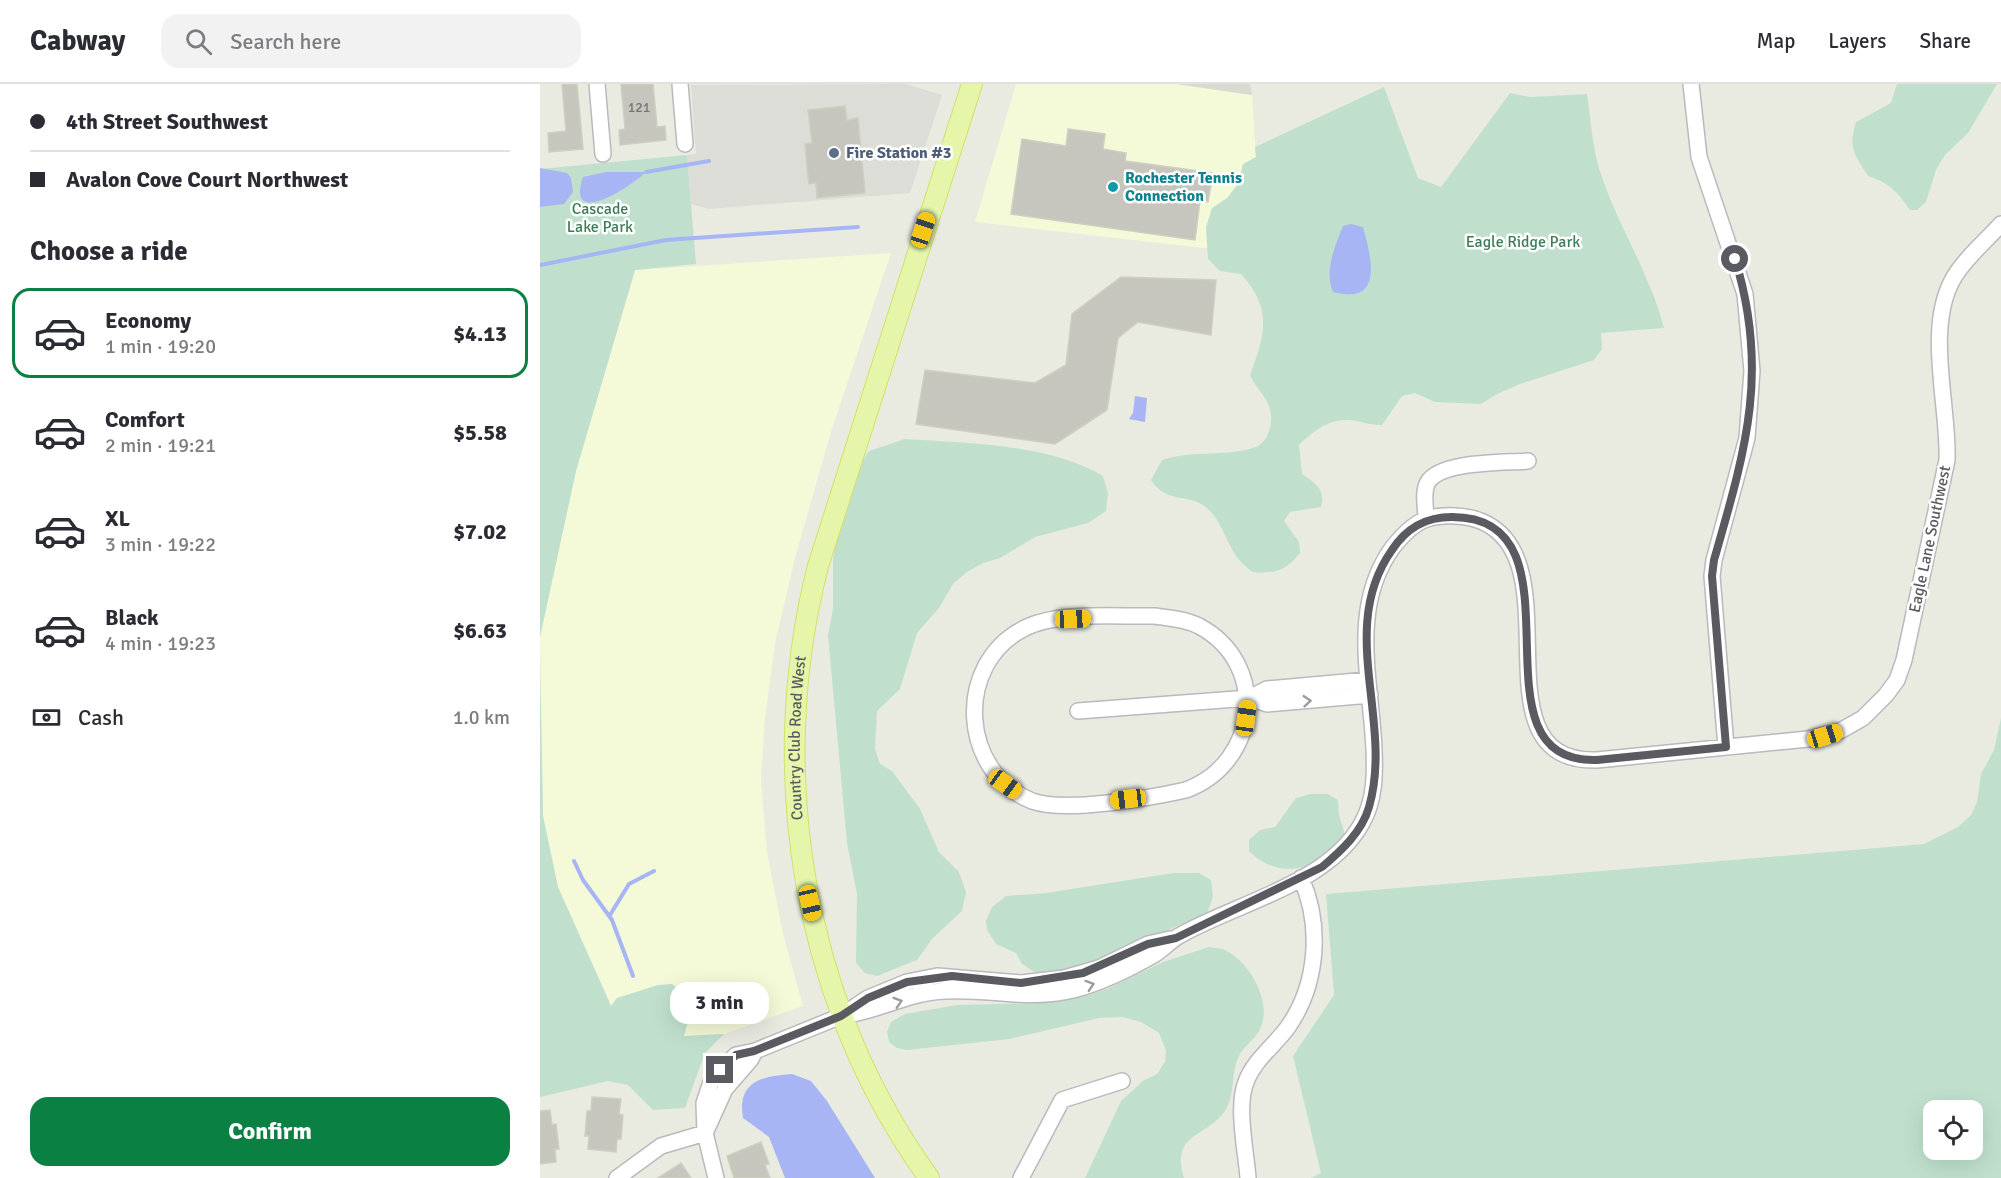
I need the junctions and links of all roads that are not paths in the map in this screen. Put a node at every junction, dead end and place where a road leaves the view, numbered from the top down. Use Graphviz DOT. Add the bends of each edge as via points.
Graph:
graph roads {
  1 [pos="597,84"];
  2 [pos="680,84"];
  3 [pos="972,84"];
  4 [pos="1690,84"];
  5 [pos="685,144"];
  6 [pos="603,154"];
  7 [pos="2001,224"];
  8 [pos="1528,462"];
  9 [pos="1426,519"];
  10 [pos="1369,688"];
  11 [pos="1249,698"];
  12 [pos="1078,711"];
  13 [pos="1726,747"];
  14 [pos="1301,878"];
  15 [pos="841,1016"];
  16 [pos="1122,1080"];
  17 [pos="705,1133"];
  18 [pos="617,1178"];
  19 [pos="716,1178"];
  20 [pos="929,1178"];
  21 [pos="1021,1178"];
  22 [pos="1248,1178"];
  1 -- 6 [label="street"];
  2 -- 5 [label="street"];
  3 -- 15 [label="main road, Country Club Road West" via="818,566 802,644 796,707 799,837 818,936"];
  4 -- 13 [label="street" via="1699,157 1744,294 1752,371 1747,438 1712,576"];
  7 -- 13 [label="street, Eagle Lane Southwest" via="1959,269 1942,306 1939,336 1947,460 1897,680 1876,707 1840,731 1808,739"];
  8 -- 9 [label="street" via="1453,467 1434,475 1425,492"];
  9 -- 10 [label="street" via="1406,534 1378,570 1365,628"];
  9 -- 13 [label="street, Eagle Lane Southwest" via="1478,520 1494,528 1516,554 1535,721 1546,743 1556,752 1581,760 1597,760"];
  10 -- 11 [label="street" via="1268,704"];
  10 -- 14 [label="street" via="1374,763 1369,808 1338,854"];
  11 -- 11 [label="street" via="1232,655 1197,626 1154,616 1053,619 1024,628 1001,646 980,678 973,716 981,751 1005,784 1034,801 1067,806 1170,794 1197,786 1232,755"];
  11 -- 12 [label="street"];
  14 -- 15 [label="street" via="1176,938 1154,955 1077,989 1018,996 945,990"];
  14 -- 22 [label="street" via="1311,908 1313,967 1301,1006 1246,1082 1243,1113"];
  15 -- 17 [label="street" via="754,1051 725,1089"];
  15 -- 20 [label="main road, Country Club Road West" via="873,1087"];
  16 -- 21 [label="street" via="1062,1100"];
  17 -- 18 [label="street" via="662,1146"];
  17 -- 19 [label="street"];
}
